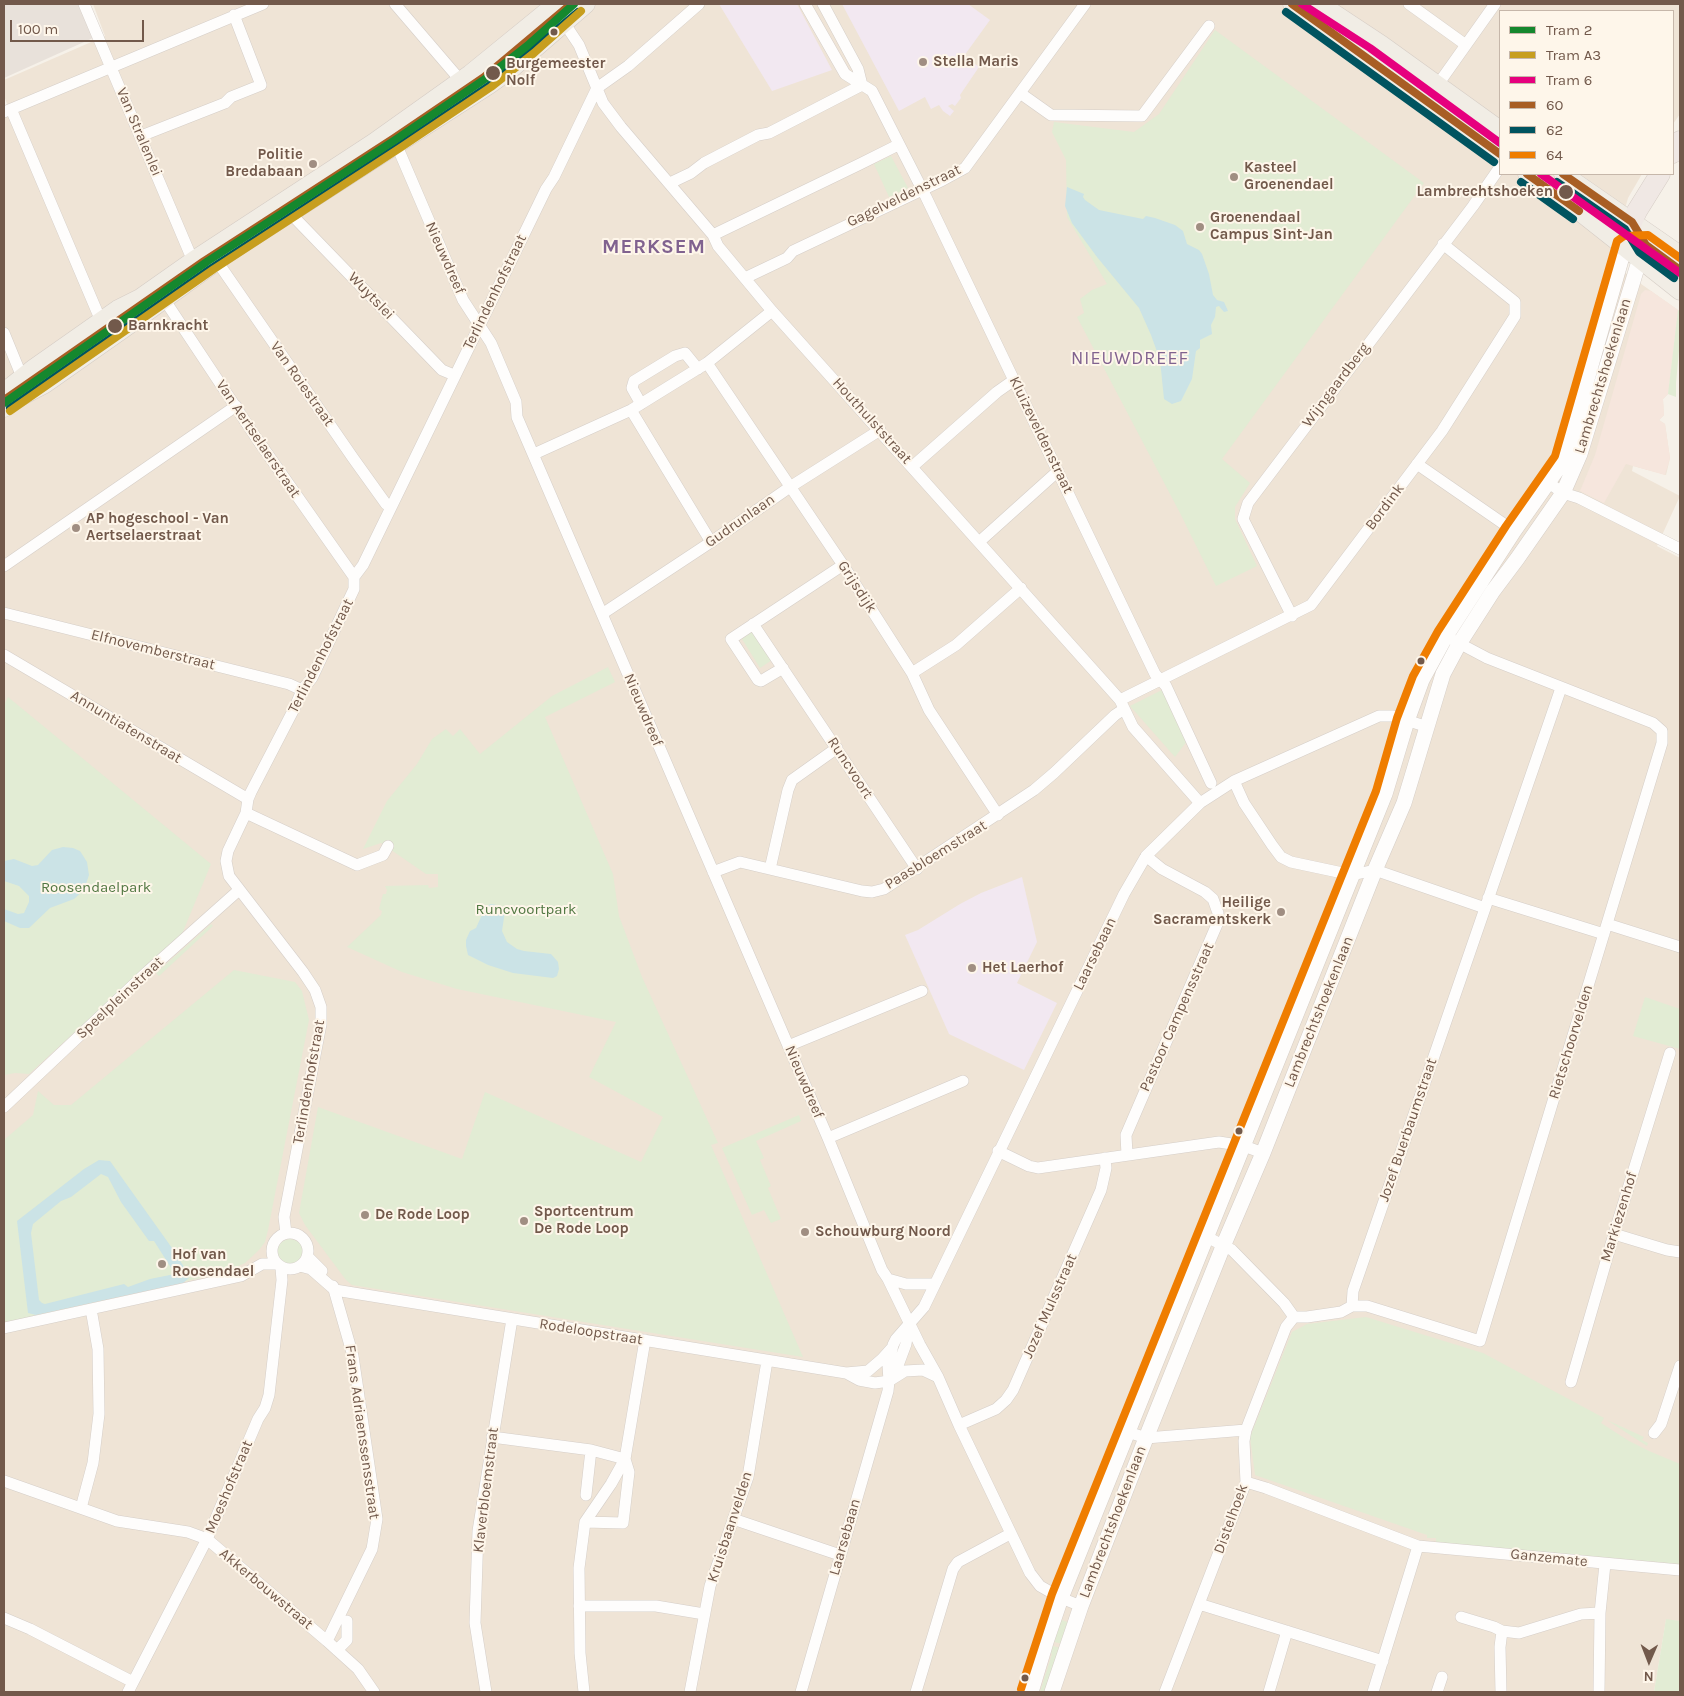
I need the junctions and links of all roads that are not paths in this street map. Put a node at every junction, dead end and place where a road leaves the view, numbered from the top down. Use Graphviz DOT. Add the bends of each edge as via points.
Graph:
graph roads {
  1 [pos="84,4"];
  2 [pos="263,4"];
  3 [pos="395,4"];
  4 [pos="586,4"];
  5 [pos="700,4"];
  6 [pos="805,4"];
  7 [pos="823,4"];
  8 [pos="1292,4"];
  9 [pos="1320,4"];
  10 [pos="1409,4"];
  11 [pos="1495,4"];
  12 [pos="551,5"];
  13 [pos="1082,5"];
  14 [pos="234,15"];
  15 [pos="565,24"];
  16 [pos="1209,26"];
  17 [pos="1466,45"];
  18 [pos="111,67"];
  19 [pos="461,81"];
  20 [pos="862,84"];
  21 [pos="1438,85"];
  22 [pos="597,88"];
  23 [pos="1020,93"];
  24 [pos="1427,100"];
  25 [pos="8,111"];
  26 [pos="1499,129"];
  27 [pos="141,136"];
  28 [pos="393,138"];
  29 [pos="898,145"];
  30 [pos="1499,153"];
  31 [pos="1499,168"];
  32 [pos="1528,175"];
  33 [pos="1563,175"];
  34 [pos="1659,175"];
  35 [pos="670,183"];
  36 [pos="922,189"];
  37 [pos="290,213"];
  38 [pos="1632,222"];
  39 [pos="1650,234"];
  40 [pos="713,235"];
  41 [pos="1443,244"];
  42 [pos="1625,246"];
  43 [pos="1680,255"];
  44 [pos="1640,258"];
  45 [pos="194,260"];
  46 [pos="216,262"];
  47 [pos="745,278"];
  48 [pos="1680,291"];
  49 [pos="164,299"];
  50 [pos="772,310"];
  51 [pos="101,321"];
  52 [pos="479,325"];
  53 [pos="4,333"];
  54 [pos="703,366"];
  55 [pos="454,375"];
  56 [pos="22,377"];
  57 [pos="1014,380"];
  58 [pos="4,392"];
  59 [pos="642,404"];
  60 [pos="236,406"];
  61 [pos="4,408"];
  62 [pos="631,410"];
  63 [pos="880,430"];
  64 [pos="534,454"];
  65 [pos="1417,464"];
  66 [pos="912,466"];
  67 [pos="1058,471"];
  68 [pos="1549,483"];
  69 [pos="790,487"];
  70 [pos="1563,493"];
  71 [pos="390,506"];
  72 [pos="1514,531"];
  73 [pos="711,542"];
  74 [pos="980,542"];
  75 [pos="1680,549"];
  76 [pos="843,565"];
  77 [pos="4,566"];
  78 [pos="354,577"];
  79 [pos="1021,588"];
  80 [pos="4,613"];
  81 [pos="602,614"];
  82 [pos="1292,616"];
  83 [pos="753,624"];
  84 [pos="1452,640"];
  85 [pos="4,655"];
  86 [pos="783,668"];
  87 [pos="912,673"];
  88 [pos="1160,680"];
  89 [pos="1560,688"];
  90 [pos="302,690"];
  91 [pos="1122,705"];
  92 [pos="1407,721"];
  93 [pos="1428,727"];
  94 [pos="837,748"];
  95 [pos="1397,757"];
  96 [pos="1417,762"];
  97 [pos="1234,781"];
  98 [pos="1211,783"];
  99 [pos="248,799"];
  100 [pos="1200,803"];
  101 [pos="246,813"];
  102 [pos="998,816"];
  103 [pos="388,846"];
  104 [pos="1146,856"];
  105 [pos="770,869"];
  106 [pos="917,869"];
  107 [pos="1375,870"];
  108 [pos="713,872"];
  109 [pos="1352,875"];
  110 [pos="239,890"];
  111 [pos="1487,903"];
  112 [pos="1605,929"];
  113 [pos="1680,947"];
  114 [pos="922,991"];
  115 [pos="788,1046"];
  116 [pos="1670,1053"];
  117 [pos="963,1080"];
  118 [pos="4,1107"];
  119 [pos="828,1138"];
  120 [pos="1244,1146"];
  121 [pos="998,1151"];
  122 [pos="1263,1153"];
  123 [pos="1127,1155"];
  124 [pos="1104,1158"];
  125 [pos="286,1233"];
  126 [pos="1614,1234"];
  127 [pos="1207,1237"];
  128 [pos="1224,1244"];
  129 [pos="1680,1252"];
  130 [pos="308,1257"];
  131 [pos="278,1266"];
  132 [pos="300,1266"];
  133 [pos="888,1278"];
  134 [pos="934,1284"];
  135 [pos="335,1290"];
  136 [pos="1352,1306"];
  137 [pos="91,1309"];
  138 [pos="1294,1317"];
  139 [pos="512,1319"];
  140 [pos="910,1323"];
  141 [pos="4,1328"];
  142 [pos="645,1340"];
  143 [pos="893,1345"];
  144 [pos="767,1361"];
  145 [pos="1680,1366"];
  146 [pos="868,1371"];
  147 [pos="846,1373"];
  148 [pos="938,1377"];
  149 [pos="889,1381"];
  150 [pos="1570,1382"];
  151 [pos="959,1425"];
  152 [pos="1246,1430"];
  153 [pos="1128,1432"];
  154 [pos="1654,1433"];
  155 [pos="492,1437"];
  156 [pos="1146,1438"];
  157 [pos="591,1450"];
  158 [pos="625,1459"];
  159 [pos="4,1481"];
  160 [pos="1246,1482"];
  161 [pos="586,1494"];
  162 [pos="81,1508"];
  163 [pos="733,1519"];
  164 [pos="585,1522"];
  165 [pos="1010,1534"];
  166 [pos="207,1540"];
  167 [pos="1418,1546"];
  168 [pos="840,1555"];
  169 [pos="1605,1564"];
  170 [pos="1680,1570"];
  171 [pos="1061,1598"];
  172 [pos="1199,1604"];
  173 [pos="579,1606"];
  174 [pos="1081,1606"];
  175 [pos="1600,1613"];
  176 [pos="704,1614"];
  177 [pos="1461,1617"];
  178 [pos="4,1618"];
  179 [pos="347,1621"];
  180 [pos="1287,1631"];
  181 [pos="1502,1631"];
  182 [pos="328,1641"];
  183 [pos="337,1650"];
  184 [pos="1383,1661"];
  185 [pos="1442,1677"];
  186 [pos="130,1687"];
  187 [pos="374,1692"];
  188 [pos="486,1692"];
  189 [pos="584,1692"];
  190 [pos="690,1692"];
  191 [pos="801,1692"];
  192 [pos="916,1692"];
  193 [pos="1031,1692"];
  194 [pos="1052,1692"];
  195 [pos="1165,1692"];
  196 [pos="1269,1692"];
  197 [pos="1373,1692"];
  198 [pos="1437,1692"];
  199 [pos="1500,1692"];
  200 [pos="1599,1692"];
  1 -- 18 [label="street, Van Stralenlei"];
  2 -- 14 [label="street"];
  3 -- 19 [label="street"];
  4 -- 15 [label="main road"];
  5 -- 22 [label="street" via="628,66"];
  6 -- 20 [label="street" via="846,74"];
  7 -- 20 [label="street" via="858,69"];
  8 -- 24 [label="main road"];
  9 -- 21 [label="main road"];
  10 -- 17 [label="street"];
  11 -- 17 [label="street"];
  12 -- 19 [label="main road" via="509,44"];
  13 -- 23 [label="street, Gagelveldenstraat"];
  14 -- 18 [label="street"];
  14 -- 27 [label="street" via="261,85"];
  15 -- 22 [label="street, Houthulststraat" via="579,45"];
  15 -- 28 [label="main road" via="497,80"];
  16 -- 23 [label="street" via="1142,116 1051,115"];
  17 -- 21 [label="street"];
  18 -- 25 [label="street"];
  18 -- 27 [label="street, Van Stralenlei"];
  19 -- 28 [label="main road"];
  20 -- 29 [label="street, Kluizeveldenstraat" via="872,91"];
  20 -- 35 [label="street"];
  21 -- 24 [label="street"];
  21 -- 26 [label="main road"];
  22 -- 35 [label="street, Houthulststraat" via="621,127"];
  22 -- 52 [label="street, Terlindenhofstraat"];
  23 -- 36 [label="street, Gagelveldenstraat" via="965,168"];
  24 -- 30 [label="main road"];
  25 -- 51 [label="street"];
  27 -- 45 [label="street, Van Stralenlei" via="186,248"];
  28 -- 37 [label="main road"];
  28 -- 45 [label="main road"];
  28 -- 52 [label="street, Nieuwdreef" via="463,300"];
  29 -- 36 [label="street, Kluizeveldenstraat"];
  29 -- 40 [label="street"];
  31 -- 41 [label="street, Wijngaardberg"];
  32 -- 42 [label="main road"];
  33 -- 38 [label="main road"];
  34 -- 38 [label="highway"];
  35 -- 40 [label="street, Houthulststraat"];
  36 -- 47 [label="street, Gagelveldenstraat" via="793,251 788,258"];
  36 -- 57 [label="street, Kluizeveldenstraat"];
  37 -- 46 [label="main road"];
  37 -- 55 [label="street, Wuytslei" via="442,370"];
  38 -- 39 [label="main road"];
  38 -- 42 [label="main road"];
  39 -- 43 [label="main road"];
  39 -- 44 [label="main road"];
  40 -- 47 [label="street, Houthulststraat" via="718,246"];
  41 -- 65 [label="street, Bordink" via="1514,302 1515,316 1442,431"];
  41 -- 82 [label="street, Wijngaardberg" via="1248,503 1244,519"];
  42 -- 44 [label="main road"];
  42 -- 68 [label="street, Lambrechtshoekenlaan" via="1564,460"];
  44 -- 48 [label="main road"];
  44 -- 70 [label="street, Lambrechtshoekenlaan" via="1580,454"];
  45 -- 46 [label="street"];
  45 -- 51 [label="main road"];
  46 -- 49 [label="main road"];
  46 -- 71 [label="street, Van Roiestraat"];
  47 -- 50 [label="street, Houthulststraat"];
  49 -- 60 [label="street, Van Aertselaerstraat"];
  49 -- 61 [label="main road" via="45,384"];
  50 -- 54 [label="street"];
  50 -- 63 [label="street, Houthulststraat"];
  51 -- 56 [label="main road"];
  52 -- 55 [label="street, Terlindenhofstraat"];
  52 -- 64 [label="street, Nieuwdreef" via="491,343 513,394 517,417"];
  53 -- 56 [label="street"];
  54 -- 59 [label="street"];
  54 -- 59 [label="street, Grijsdijk" via="685,353 634,381 632,388"];
  54 -- 69 [label="street, Grijsdijk"];
  55 -- 71 [label="street, Terlindenhofstraat"];
  56 -- 58 [label="main road"];
  57 -- 66 [label="street"];
  57 -- 67 [label="street, Kluizeveldenstraat"];
  59 -- 62 [label="street"];
  60 -- 77 [label="street"];
  60 -- 78 [label="street, Van Aertselaerstraat"];
  62 -- 64 [label="street"];
  62 -- 73 [label="street"];
  63 -- 66 [label="street, Houthulststraat"];
  63 -- 69 [label="street, Gudrunlaan"];
  64 -- 81 [label="street, Nieuwdreef"];
  65 -- 72 [label="street"];
  65 -- 82 [label="street, Bordink" via="1311,606"];
  66 -- 74 [label="street, Houthulststraat"];
  67 -- 74 [label="street"];
  67 -- 88 [label="street, Kluizeveldenstraat"];
  68 -- 70 [label="street"];
  68 -- 72 [label="street, Lambrechtshoekenlaan"];
  69 -- 73 [label="street, Gudrunlaan"];
  69 -- 76 [label="street, Grijsdijk"];
  70 -- 75 [label="street" via="1584,500"];
  70 -- 84 [label="street, Lambrechtshoekenlaan" via="1517,559"];
  71 -- 78 [label="street, Terlindenhofstraat" via="363,565"];
  72 -- 84 [label="street, Lambrechtshoekenlaan"];
  73 -- 81 [label="street, Gudrunlaan"];
  74 -- 79 [label="street, Houthulststraat"];
  76 -- 83 [label="street"];
  76 -- 87 [label="street, Grijsdijk"];
  78 -- 90 [label="street, Terlindenhofstraat" via="354,589 312,678"];
  79 -- 87 [label="street" via="956,645"];
  79 -- 91 [label="street, Houthulststraat"];
  80 -- 90 [label="street, Elfnovemberstraat" via="289,684"];
  81 -- 108 [label="street, Nieuwdreef"];
  82 -- 88 [label="street, Bordink"];
  83 -- 86 [label="street, Runcvoort"];
  83 -- 86 [label="street" via="731,639 761,681"];
  84 -- 89 [label="street"];
  84 -- 92 [label="street, Lambrechtshoekenlaan" via="1422,680"];
  84 -- 93 [label="street, Lambrechtshoekenlaan"];
  85 -- 99 [label="street, Annuntiatenstraat"];
  86 -- 94 [label="street, Runcvoort"];
  87 -- 102 [label="street, Grijsdijk" via="928,710"];
  88 -- 91 [label="street, Bordink"];
  88 -- 98 [label="street" via="1166,686"];
  89 -- 111 [label="street, Jozef Buerbaumstraat"];
  89 -- 112 [label="street, Rietschoorvelden" via="1652,723 1662,731 1662,743"];
  90 -- 99 [label="street, Terlindenhofstraat"];
  91 -- 100 [label="street, Houthulststraat" via="1133,727"];
  91 -- 102 [label="street, Paasbloemstraat" via="1054,773"];
  92 -- 93 [label="street"];
  92 -- 95 [label="street, Lambrechtshoekenlaan"];
  92 -- 97 [label="street, Laarsebaan" via="1379,716"];
  93 -- 96 [label="street, Lambrechtshoekenlaan"];
  94 -- 105 [label="street" via="792,780"];
  94 -- 106 [label="street, Runcvoort"];
  95 -- 96 [label="street"];
  95 -- 109 [label="street, Lambrechtshoekenlaan"];
  96 -- 107 [label="street, Lambrechtshoekenlaan" via="1404,803"];
  97 -- 100 [label="street, Laarsebaan"];
  97 -- 109 [label="street" via="1244,803 1281,857"];
  99 -- 101 [label="street, Terlindenhofstraat"];
  100 -- 104 [label="street, Laarsebaan"];
  101 -- 103 [label="street" via="357,865 383,855"];
  101 -- 110 [label="street, Terlindenhofstraat" via="226,861 229,876"];
  102 -- 106 [label="street, Paasbloemstraat"];
  104 -- 121 [label="street, Laarsebaan" via="1124,894"];
  104 -- 123 [label="street, Pastoor Campensstraat" via="1214,899 1218,922 1126,1135"];
  105 -- 106 [label="street, Paasbloemstraat" via="872,892 884,889"];
  105 -- 108 [label="street, Paasbloemstraat" via="740,862"];
  107 -- 109 [label="street"];
  107 -- 111 [label="street"];
  107 -- 122 [label="street, Lambrechtshoekenlaan"];
  108 -- 115 [label="street, Nieuwdreef"];
  109 -- 120 [label="street, Lambrechtshoekenlaan"];
  110 -- 118 [label="street, Speelpleinstraat"];
  110 -- 125 [label="street, Terlindenhofstraat" via="303,972 321,1007 321,1024 284,1217"];
  111 -- 112 [label="street"];
  111 -- 136 [label="street, Jozef Buerbaumstraat" via="1353,1291"];
  112 -- 113 [label="street"];
  112 -- 136 [label="street, Rietschoorvelden" via="1480,1341 1367,1306"];
  114 -- 115 [label="street"];
  115 -- 119 [label="street, Nieuwdreef"];
  116 -- 126 [label="street, Markiezenhof"];
  117 -- 119 [label="street"];
  119 -- 133 [label="street, Nieuwdreef"];
  120 -- 122 [label="street"];
  120 -- 123 [label="street" via="1219,1142"];
  120 -- 127 [label="street, Lambrechtshoekenlaan"];
  121 -- 124 [label="street" via="1038,1168"];
  121 -- 134 [label="street, Laarsebaan"];
  122 -- 128 [label="street, Lambrechtshoekenlaan"];
  123 -- 124 [label="street"];
  124 -- 151 [label="street, Jozef Mulsstraat" via="1106,1168 1101,1190 1013,1390 996,1409"];
  125 -- 130 [label="street" via="294,1233 306,1241"];
  125 -- 131 [label="street" via="276,1238 271,1248"];
  126 -- 129 [label="street"];
  126 -- 150 [label="street, Markiezenhof"];
  127 -- 128 [label="street"];
  127 -- 153 [label="street, Lambrechtshoekenlaan"];
  128 -- 138 [label="street"];
  128 -- 156 [label="street, Lambrechtshoekenlaan"];
  130 -- 132 [label="street"];
  130 -- 135 [label="street, Frans Adriaenssensstraat"];
  131 -- 132 [label="street" via="288,1270"];
  131 -- 137 [label="street" via="262,1264 242,1276"];
  131 -- 166 [label="street, Moeshofstraat" via="282,1280 269,1395"];
  132 -- 135 [label="street" via="311,1269"];
  133 -- 134 [label="street" via="906,1284"];
  133 -- 140 [label="street, Nieuwdreef"];
  134 -- 140 [label="street, Laarsebaan" via="924,1306"];
  135 -- 139 [label="street, Rodeloopstraat"];
  135 -- 182 [label="street, Frans Adriaenssensstraat" via="353,1354 377,1520 372,1549"];
  136 -- 138 [label="street" via="1341,1312"];
  137 -- 141 [label="street"];
  137 -- 162 [label="street" via="98,1349 99,1414 93,1463"];
  138 -- 152 [label="street, Distelhoek" via="1286,1327"];
  139 -- 142 [label="street, Rodeloopstraat"];
  139 -- 155 [label="street, Klaverbloemstraat"];
  140 -- 143 [label="street, Laarsebaan"];
  140 -- 148 [label="street, Nieuwdreef"];
  140 -- 149 [label="street, Laarsebaan" via="906,1344"];
  142 -- 144 [label="street, Rodeloopstraat"];
  142 -- 158 [label="street"];
  143 -- 146 [label="street"];
  143 -- 149 [label="street, Laarsebaan" via="888,1366"];
  144 -- 147 [label="street, Rodeloopstraat"];
  144 -- 163 [label="street, Kruisbaanvelden" via="748,1477"];
  145 -- 154 [label="street" via="1661,1424"];
  146 -- 147 [label="street, Rodeloopstraat"];
  146 -- 149 [label="street"];
  147 -- 149 [label="street, Rodeloopstraat" via="875,1383"];
  148 -- 149 [label="street" via="923,1370 905,1372"];
  148 -- 151 [label="street, Nieuwdreef"];
  149 -- 168 [label="street, Laarsebaan"];
  151 -- 165 [label="street, Nieuwdreef"];
  152 -- 156 [label="street"];
  152 -- 160 [label="street, Distelhoek"];
  153 -- 156 [label="street, Lambrechtshoekenlaan"];
  153 -- 171 [label="street, Lambrechtshoekenlaan"];
  155 -- 157 [label="street"];
  155 -- 188 [label="street, Klaverbloemstraat" via="478,1531 475,1623"];
  156 -- 174 [label="street, Lambrechtshoekenlaan"];
  157 -- 158 [label="street"];
  157 -- 161 [label="street"];
  158 -- 164 [label="street"];
  158 -- 164 [label="street" via="629,1472 623,1523"];
  159 -- 162 [label="street, Akkerbouwstraat"];
  160 -- 167 [label="street, Ganzemate"];
  160 -- 172 [label="street, Distelhoek"];
  162 -- 166 [label="street, Akkerbouwstraat" via="117,1521 188,1532"];
  163 -- 168 [label="street"];
  163 -- 176 [label="street, Kruisbaanvelden"];
  164 -- 173 [label="street" via="579,1568"];
  165 -- 171 [label="street, Nieuwdreef" via="1040,1586"];
  165 -- 192 [label="street" via="958,1562 953,1569"];
  166 -- 182 [label="street, Akkerbouwstraat"];
  166 -- 186 [label="street, Moeshofstraat"];
  167 -- 169 [label="street, Ganzemate"];
  167 -- 184 [label="street"];
  168 -- 191 [label="street, Laarsebaan"];
  169 -- 170 [label="street, Ganzemate"];
  169 -- 175 [label="street"];
  171 -- 174 [label="street, Lambrechtshoekenlaan"];
  171 -- 193 [label="street, Lambrechtshoekenlaan"];
  172 -- 180 [label="street"];
  172 -- 195 [label="street, Distelhoek"];
  173 -- 176 [label="street" via="656,1606"];
  173 -- 189 [label="street"];
  174 -- 194 [label="street, Lambrechtshoekenlaan"];
  175 -- 181 [label="street" via="1581,1614 1519,1633"];
  175 -- 200 [label="street"];
  176 -- 190 [label="street, Kruisbaanvelden"];
  177 -- 181 [label="street"];
  178 -- 186 [label="street" via="38,1633"];
  179 -- 183 [label="street" via="347,1640"];
  180 -- 184 [label="street"];
  180 -- 196 [label="street"];
  181 -- 199 [label="street"];
  182 -- 183 [label="street"];
  183 -- 187 [label="street" via="358,1669"];
  184 -- 197 [label="street"];
  185 -- 198 [label="street"];
}
